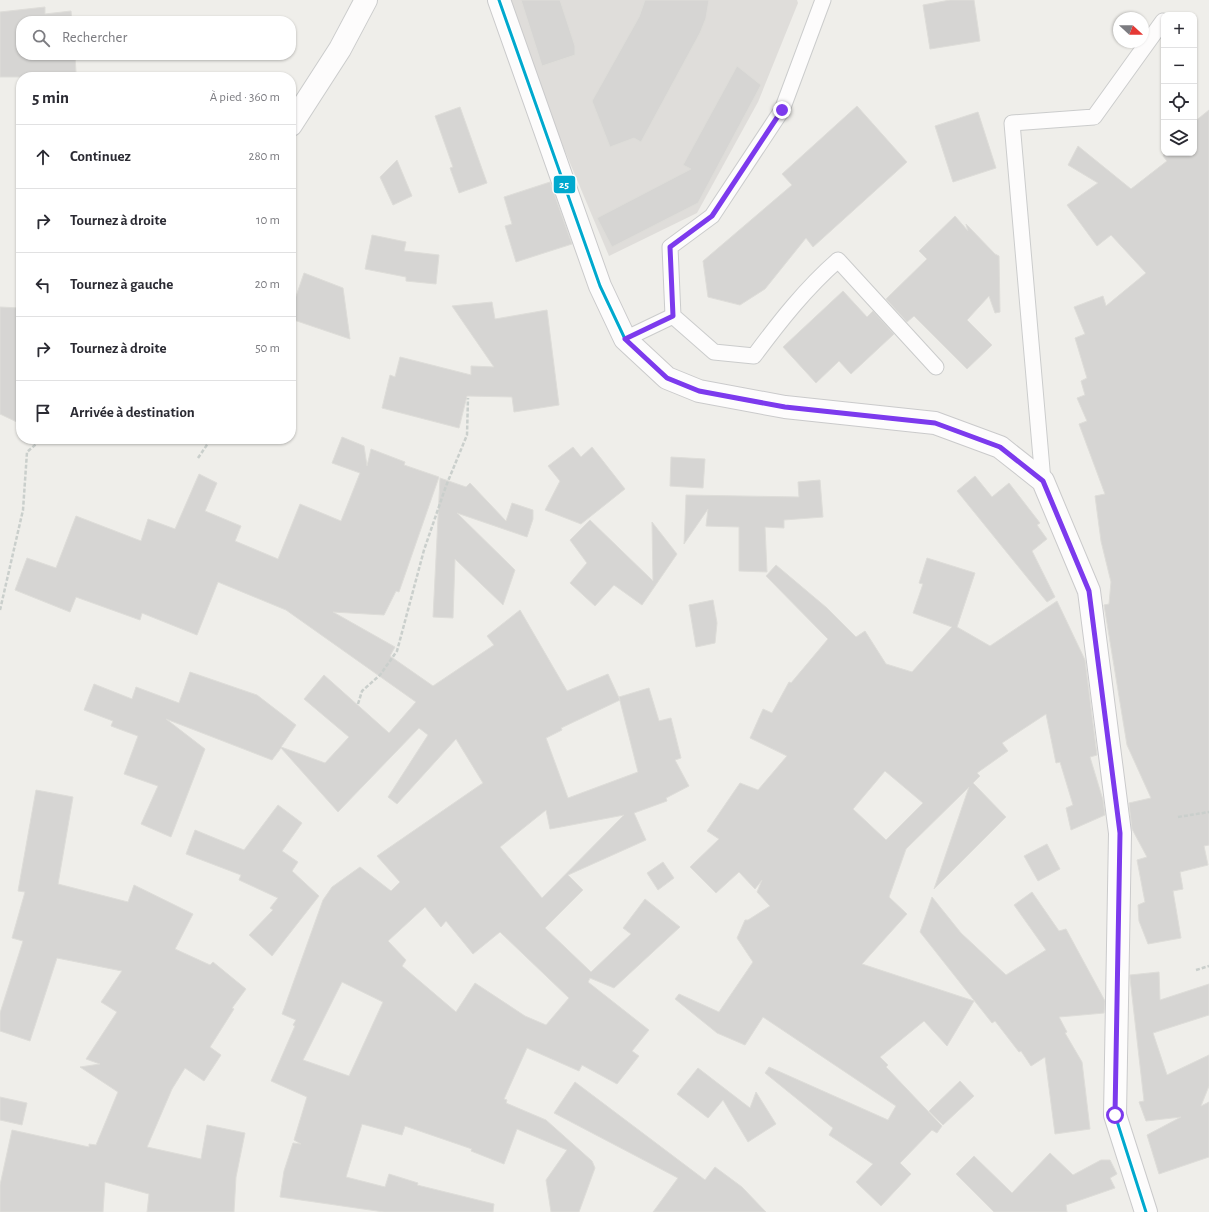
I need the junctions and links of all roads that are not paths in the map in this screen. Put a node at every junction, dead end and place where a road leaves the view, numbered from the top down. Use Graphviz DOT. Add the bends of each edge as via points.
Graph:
graph roads {
  1 [pos="366,0"];
  2 [pos="499,0"];
  3 [pos="823,0"];
  4 [pos="1161,24"];
  5 [pos="296,117"];
  6 [pos="673,316"];
  7 [pos="625,339"];
  8 [pos="936,367"];
  9 [pos="1043,481"];
  10 [pos="1146,1212"];
  1 -- 5 [label="street" via="340,49"];
  2 -- 7 [label="street" via="600,286"];
  3 -- 6 [label="lane" via="782,110 712,216 670,247"];
  4 -- 9 [label="lane" via="1094,117 1012,123"];
  6 -- 7 [label="lane"];
  6 -- 8 [label="lane" via="714,352 754,356 782,318 818,277 838,260"];
  7 -- 9 [label="street" via="667,378 699,391 785,407 935,423 1000,447"];
  9 -- 10 [label="street" via="1089,591 1120,833 1115,1115"];
}
